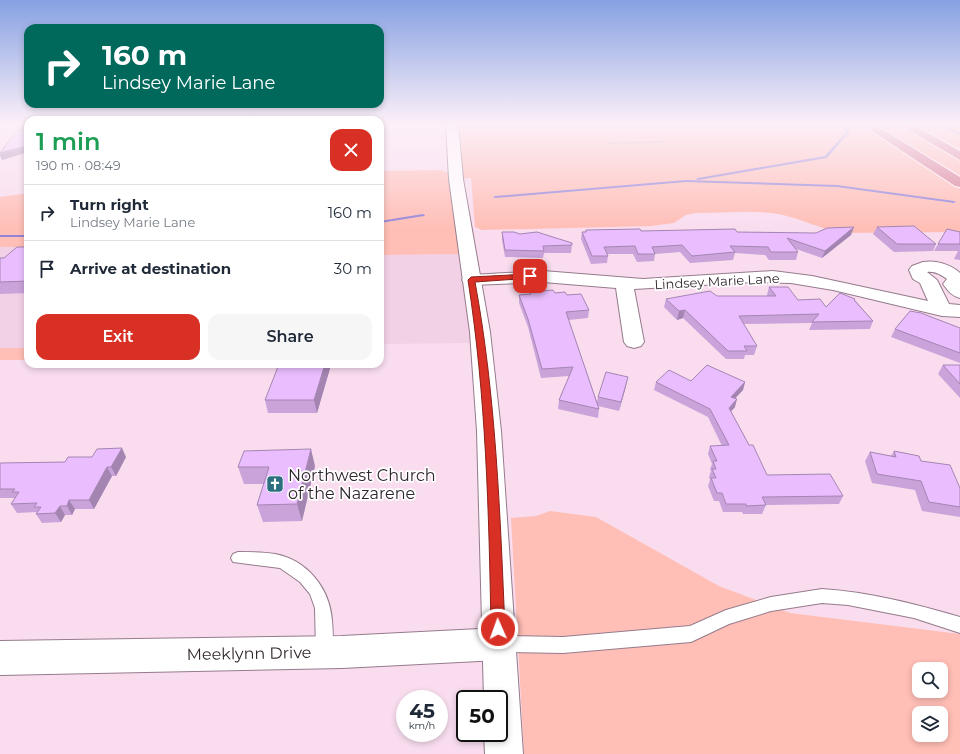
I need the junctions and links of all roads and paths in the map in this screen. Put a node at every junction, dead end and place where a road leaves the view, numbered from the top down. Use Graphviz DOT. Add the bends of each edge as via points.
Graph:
graph roads {
  1 [pos="455,159"];
  2 [pos="922,159"];
  3 [pos="960,183"];
  4 [pos="471,280"];
  5 [pos="624,284"];
  6 [pos="960,292"];
  7 [pos="942,310"];
  8 [pos="960,311"];
  9 [pos="634,342"];
  10 [pos="238,558"];
  11 [pos="960,625"];
  12 [pos="498,644"];
  13 [pos="324,652"];
  14 [pos="0,658"];
  15 [pos="504,754"];
  1 -- 4 [label="street"];
  2 -- 3 [label="highway"];
  4 -- 5 [label="street, Lindsey Marie Lane" via="537,276"];
  4 -- 12 [label="street" via="480,332 489,430 495,523"];
  5 -- 7 [label="street, Lindsey Marie Lane" via="748,277 791,278 846,287"];
  5 -- 9 [label="street"];
  6 -- 7 [label="street" via="952,284 957,280 951,273 930,267 918,270 919,275 928,280"];
  7 -- 8 [label="street, Lindsey Marie Lane"];
  10 -- 13 [label="lane" via="281,562 297,570 310,581 321,601"];
  11 -- 12 [label="lane" via="914,611 848,598 822,596 772,604 726,617 691,634 563,645"];
  12 -- 13 [label="street, Meeklynn Drive"];
  12 -- 15 [label="street"];
  13 -- 14 [label="street, Meeklynn Drive"];
}
